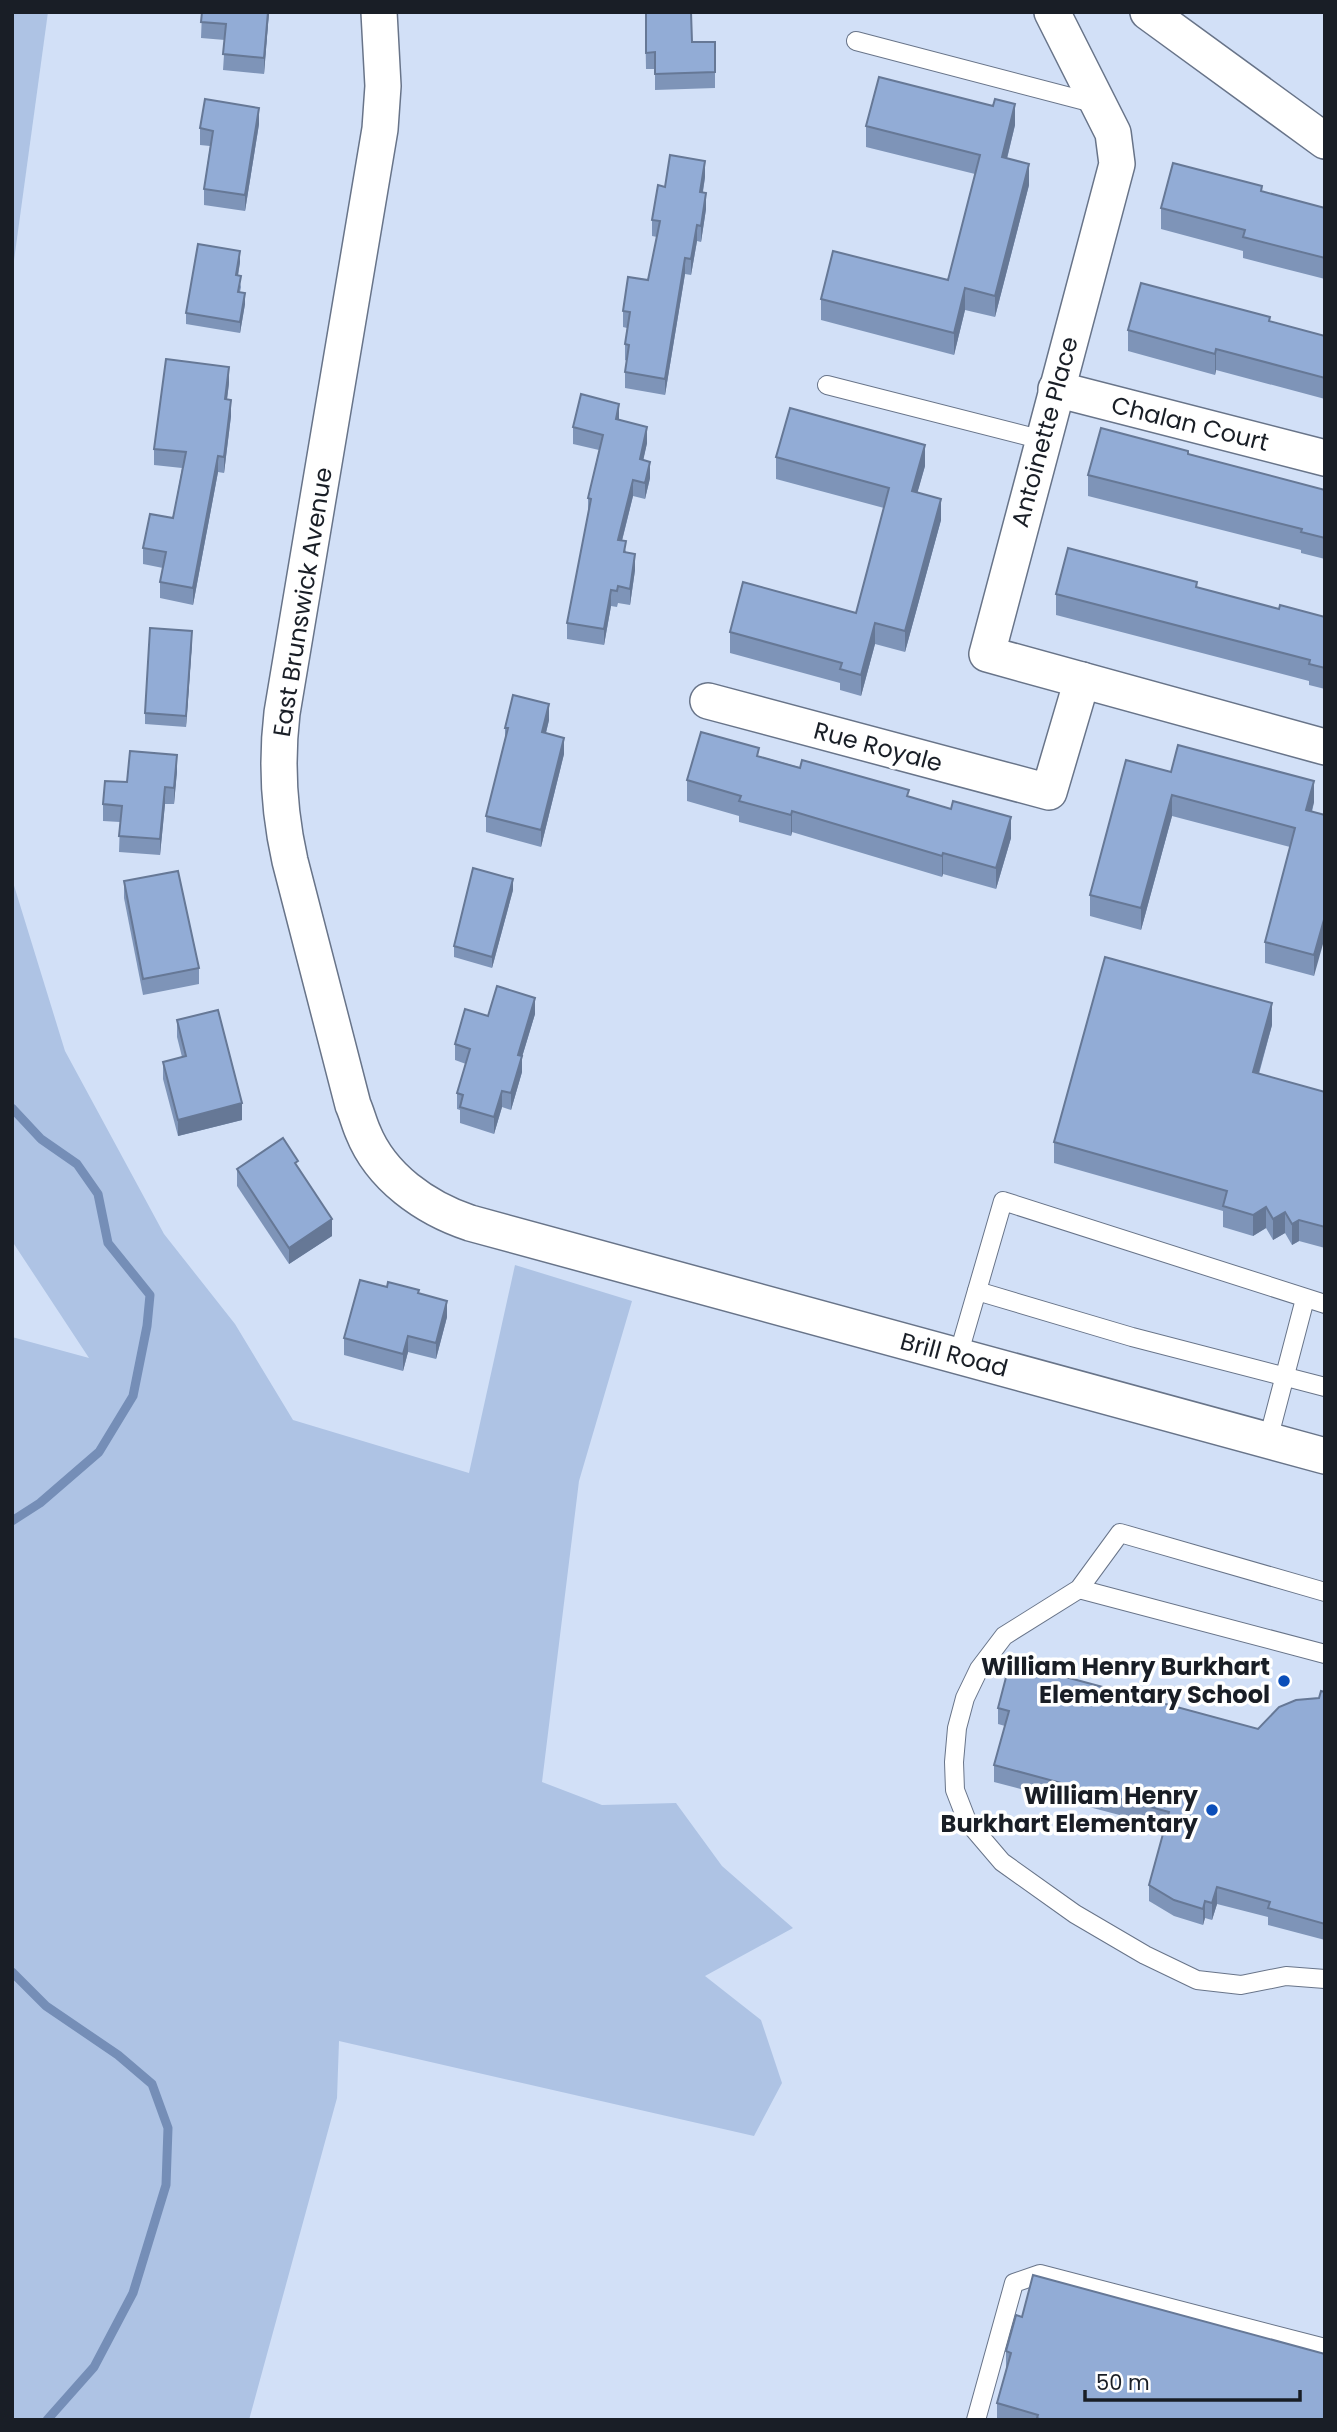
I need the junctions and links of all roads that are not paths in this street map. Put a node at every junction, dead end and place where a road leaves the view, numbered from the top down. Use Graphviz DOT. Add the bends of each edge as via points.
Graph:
graph roads {
  1 [pos="379,12"];
  2 [pos="1052,12"];
  3 [pos="1148,12"];
  4 [pos="856,41"];
  5 [pos="1099,105"];
  6 [pos="1325,141"];
  7 [pos="827,384"];
  8 [pos="1056,390"];
  9 [pos="1043,440"];
  10 [pos="1325,458"];
  11 [pos="1082,680"];
  12 [pos="708,702"];
  13 [pos="1325,747"];
  14 [pos="584,1254"];
  15 [pos="977,1291"];
  16 [pos="1305,1299"];
  17 [pos="1325,1304"];
  18 [pos="958,1356"];
  19 [pos="1285,1377"];
  20 [pos="1325,1387"];
  21 [pos="1268,1440"];
  22 [pos="1325,1456"];
  23 [pos="1079,1589"];
  24 [pos="1325,1592"];
  25 [pos="1325,1654"];
  26 [pos="1325,1979"];
  27 [pos="1325,2348"];
  28 [pos="976,2420"];
  1 -- 14 [label="street, East Brunswick Avenue" via="380,129 280,727 284,834 354,1105 362,1130 383,1165 411,1193 449,1215"];
  2 -- 5 [label="street, Antoinette Place"];
  3 -- 6 [label="street"];
  4 -- 5 [label="lane"];
  5 -- 8 [label="street, Antoinette Place" via="1113,133 1117,164"];
  7 -- 9 [label="lane"];
  8 -- 9 [label="street, Antoinette Place"];
  8 -- 10 [label="street, Chalan Court"];
  9 -- 11 [label="street, Antoinette Place" via="987,654"];
  11 -- 12 [label="street, Rue Royale" via="1049,792"];
  11 -- 13 [label="street"];
  14 -- 18 [label="street, Brill Road"];
  15 -- 16 [label="lane" via="1003,1201"];
  15 -- 18 [label="lane"];
  15 -- 19 [label="lane"];
  16 -- 17 [label="lane"];
  16 -- 19 [label="lane"];
  18 -- 21 [label="street, Brill Road"];
  19 -- 20 [label="lane"];
  19 -- 21 [label="lane"];
  21 -- 22 [label="street, Brill Road"];
  23 -- 24 [label="lane" via="1120,1533"];
  23 -- 25 [label="lane"];
  23 -- 26 [label="lane" via="1004,1636 979,1669 965,1698 954,1762 955,1790 967,1821 1002,1862 1075,1914 1197,1980 1241,1985 1286,1976"];
  27 -- 28 [label="lane" via="1040,2274 1014,2283"];
}
